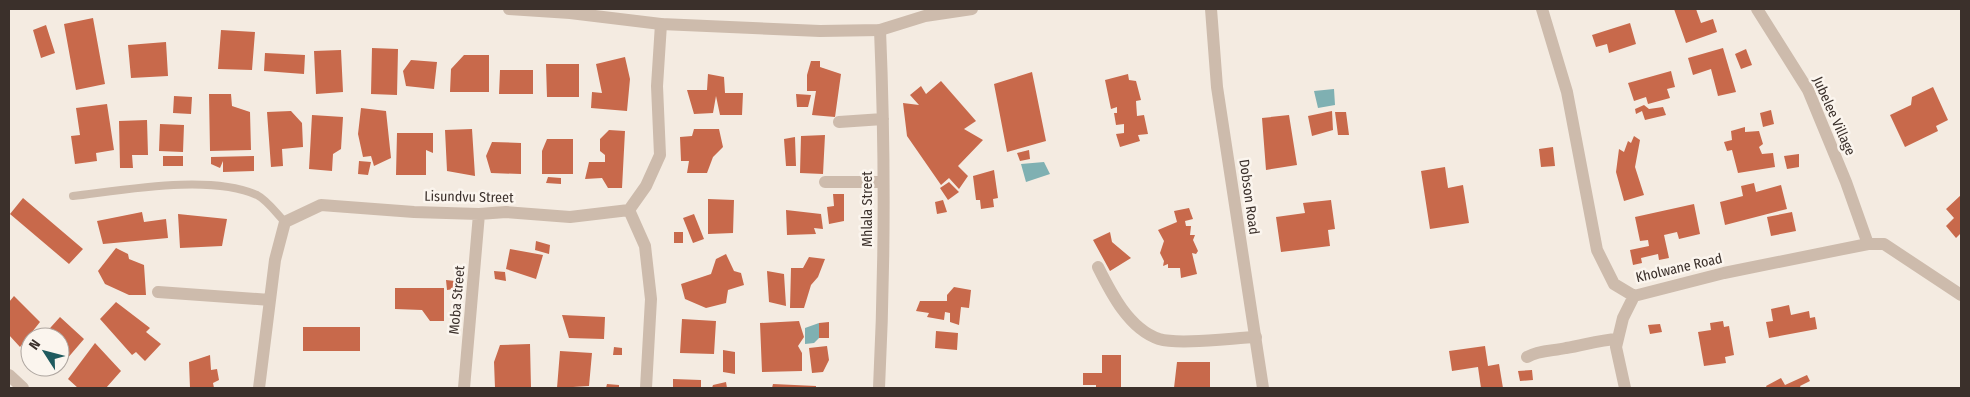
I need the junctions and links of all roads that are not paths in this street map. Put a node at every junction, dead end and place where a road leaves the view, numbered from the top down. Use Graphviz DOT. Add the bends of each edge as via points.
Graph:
graph roads {
  1 [pos="508,9"];
  2 [pos="972,9"];
  3 [pos="1210,9"];
  4 [pos="1542,9"];
  5 [pos="1757,9"];
  6 [pos="570,11"];
  7 [pos="662,24"];
  8 [pos="880,30"];
  9 [pos="883,119"];
  10 [pos="839,122"];
  11 [pos="825,182"];
  12 [pos="882,182"];
  13 [pos="73,196"];
  14 [pos="629,210"];
  15 [pos="479,214"];
  16 [pos="285,222"];
  17 [pos="1868,244"];
  18 [pos="1098,267"];
  19 [pos="158,292"];
  20 [pos="1961,295"];
  21 [pos="1634,296"];
  22 [pos="270,300"];
  23 [pos="1256,337"];
  24 [pos="1618,339"];
  25 [pos="1527,357"];
  26 [pos="9,375"];
  27 [pos="23,388"];
  28 [pos="259,388"];
  29 [pos="464,388"];
  30 [pos="646,388"];
  31 [pos="878,388"];
  32 [pos="1263,388"];
  33 [pos="1625,388"];
  1 -- 6 [label="street"];
  2 -- 8 [label="street" via="925,16"];
  3 -- 23 [label="street, Dobson Road" via="1217,87"];
  4 -- 21 [label="street, Kholwane Road" via="1567,92 1597,250 1614,284"];
  5 -- 17 [label="street, Jubelee Village" via="1808,90"];
  6 -- 7 [label="street"];
  7 -- 8 [label="street" via="820,31"];
  7 -- 14 [label="street" via="657,86 660,155 646,186"];
  8 -- 9 [label="street, Mhlala Street"];
  9 -- 10 [label="street"];
  9 -- 12 [label="street, Mhlala Street"];
  11 -- 12 [label="street"];
  12 -- 31 [label="street, Mhlala Street" via="882,332"];
  13 -- 16 [label="lane" via="179,184 227,188 258,195"];
  14 -- 15 [label="street, Lisundvu Street" via="570,217 506,212"];
  14 -- 30 [label="street" via="644,246 651,299"];
  15 -- 16 [label="street, Lisundvu Street" via="321,205"];
  15 -- 29 [label="street, Moba Street"];
  16 -- 22 [label="street" via="275,260"];
  17 -- 20 [label="street, Kholwane Road" via="1884,244"];
  17 -- 21 [label="street, Kholwane Road" via="1724,273"];
  18 -- 23 [label="street" via="1114,301 1144,330 1160,339"];
  19 -- 22 [label="street"];
  21 -- 24 [label="street" via="1623,318"];
  22 -- 28 [label="street"];
  23 -- 32 [label="street, Dobson Road"];
  24 -- 25 [label="street" via="1594,340"];
  24 -- 33 [label="street" via="1616,347"];
  26 -- 27 [label="street"];
}
